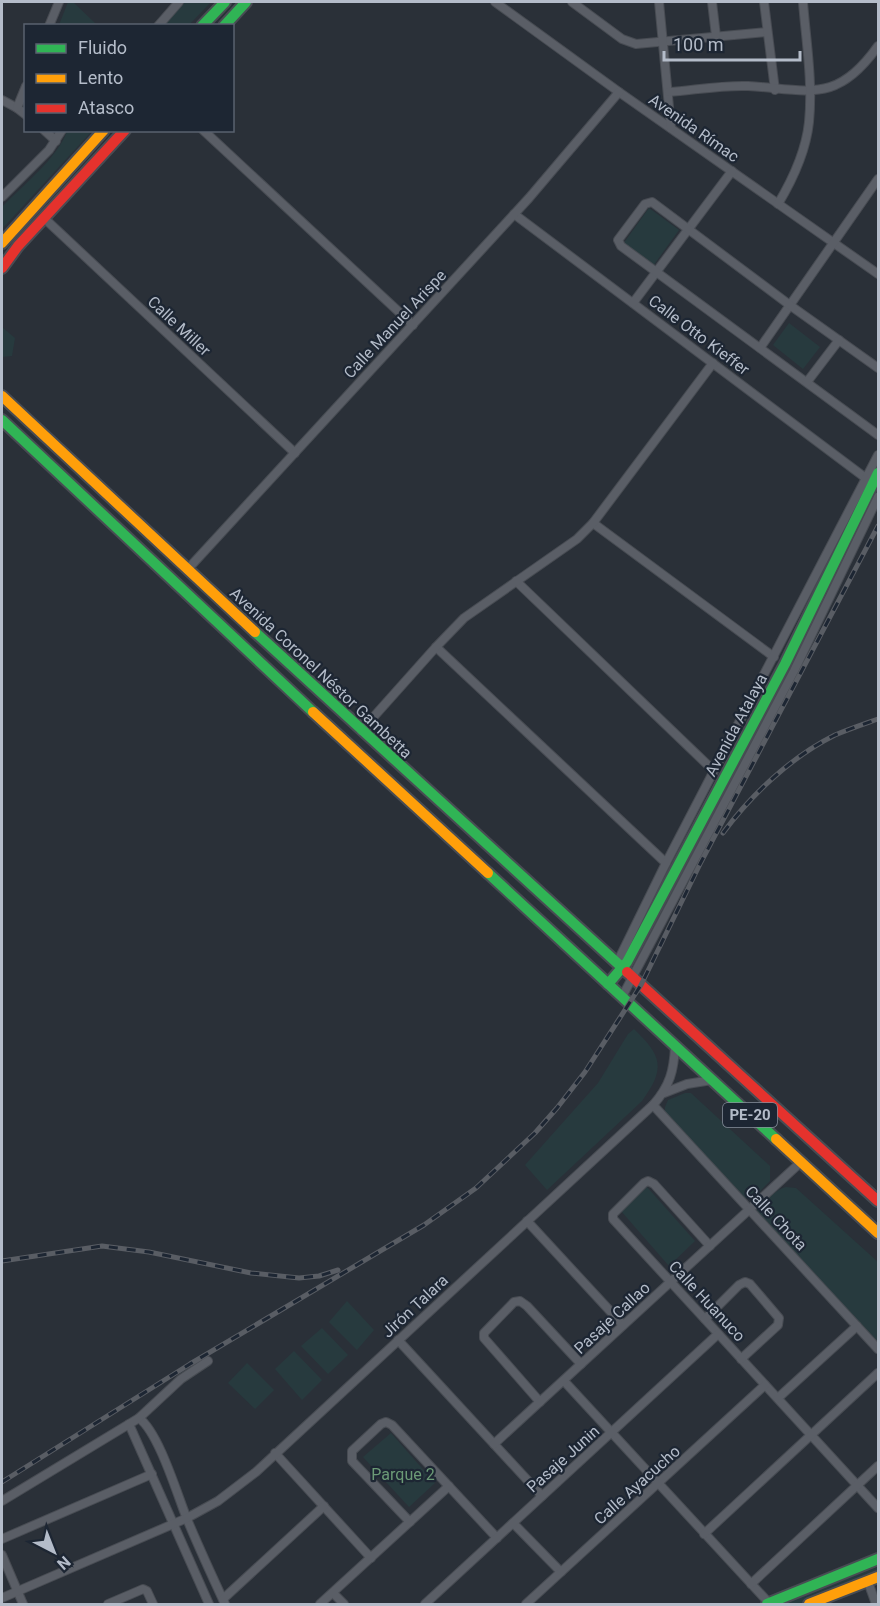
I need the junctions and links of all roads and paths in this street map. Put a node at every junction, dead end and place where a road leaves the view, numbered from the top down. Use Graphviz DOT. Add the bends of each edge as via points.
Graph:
graph roads {
  1 [pos="59,2"];
  2 [pos="179,2"];
  3 [pos="225,2"];
  4 [pos="246,2"];
  5 [pos="495,2"];
  6 [pos="572,2"];
  7 [pos="659,2"];
  8 [pos="712,2"];
  9 [pos="764,2"];
  10 [pos="803,2"];
  11 [pos="50,24"];
  12 [pos="160,24"];
  13 [pos="204,24"];
  14 [pos="226,24"];
  15 [pos="767,32"];
  16 [pos="716,36"];
  17 [pos="663,41"];
  18 [pos="879,46"];
  19 [pos="775,90"];
  20 [pos="810,90"];
  21 [pos="24,91"];
  22 [pos="619,92"];
  23 [pos="669,92"];
  24 [pos="2,100"];
  25 [pos="17,108"];
  26 [pos="24,113"];
  27 [pos="671,128"];
  28 [pos="46,132"];
  29 [pos="61,132"];
  30 [pos="102,132"];
  31 [pos="123,132"];
  32 [pos="205,132"];
  33 [pos="56,141"];
  34 [pos="732,171"];
  35 [pos="879,179"];
  36 [pos="2,197"];
  37 [pos="778,204"];
  38 [pos="514,214"];
  39 [pos="44,218"];
  40 [pos="688,229"];
  41 [pos="2,243"];
  42 [pos="833,243"];
  43 [pos="2,268"];
  44 [pos="656,272"];
  45 [pos="879,274"];
  46 [pos="633,303"];
  47 [pos="791,306"];
  48 [pos="413,325"];
  49 [pos="839,340"];
  50 [pos="760,348"];
  51 [pos="713,363"];
  52 [pos="879,369"];
  53 [pos="807,382"];
  54 [pos="2,396"];
  55 [pos="2,420"];
  56 [pos="879,435"];
  57 [pos="295,453"];
  58 [pos="879,455"];
  59 [pos="879,473"];
  60 [pos="867,479"];
  61 [pos="879,497"];
  62 [pos="592,523"];
  63 [pos="187,570"];
  64 [pos="516,581"];
  65 [pos="436,647"];
  66 [pos="774,657"];
  67 [pos="360,731"];
  68 [pos="714,771"];
  69 [pos="666,863"];
  70 [pos="619,966"];
  71 [pos="632,978"];
  72 [pos="608,984"];
  73 [pos="622,997"];
  74 [pos="675,1046"];
  75 [pos="712,1080"];
  76 [pos="664,1093"];
  77 [pos="653,1105"];
  78 [pos="801,1162"];
  79 [pos="879,1201"];
  80 [pos="750,1209"];
  81 [pos="527,1221"];
  82 [pos="879,1233"];
  83 [pos="710,1246"];
  84 [pos="671,1282"];
  85 [pos="705,1319"];
  86 [pos="623,1325"];
  87 [pos="857,1326"];
  88 [pos="718,1334"];
  89 [pos="398,1340"];
  90 [pos="879,1349"];
  91 [pos="741,1359"];
  92 [pos="208,1361"];
  93 [pos="581,1364"];
  94 [pos="879,1373"];
  95 [pos="564,1381"];
  96 [pos="765,1385"];
  97 [pos="778,1398"];
  98 [pos="540,1402"];
  99 [pos="139,1418"];
  100 [pos="129,1424"];
  101 [pos="612,1433"];
  102 [pos="811,1435"];
  103 [pos="494,1444"];
  104 [pos="275,1453"];
  105 [pos="879,1466"];
  106 [pos="152,1474"];
  107 [pos="658,1484"];
  108 [pos="858,1485"];
  109 [pos="449,1486"];
  110 [pos="542,1496"];
  111 [pos="2,1501"];
  112 [pos="324,1506"];
  113 [pos="879,1508"];
  114 [pos="187,1518"];
  115 [pos="410,1522"];
  116 [pos="513,1523"];
  117 [pos="173,1524"];
  118 [pos="705,1533"];
  119 [pos="497,1538"];
  120 [pos="2,1539"];
  121 [pos="2,1555"];
  122 [pos="371,1558"];
  123 [pos="879,1559"];
  124 [pos="561,1572"];
  125 [pos="873,1580"];
  126 [pos="751,1584"];
  127 [pos="17,1591"];
  128 [pos="333,1593"];
  129 [pos="2,1598"];
  130 [pos="224,1602"];
  131 [pos="768,1604"];
  132 [pos="23,1605"];
  133 [pos="108,1605"];
  134 [pos="153,1605"];
  135 [pos="209,1605"];
  136 [pos="320,1605"];
  137 [pos="344,1605"];
  138 [pos="425,1605"];
  139 [pos="526,1605"];
  140 [pos="809,1605"];
  141 [pos="876,1605"];
  1 -- 11 [label="street"];
  2 -- 12 [label="street"];
  3 -- 13 [label="main road"];
  4 -- 14 [label="main road"];
  5 -- 22 [label="street, Avenida Rímac"];
  6 -- 17 [label="street" via="622,39 636,44"];
  7 -- 17 [label="street"];
  8 -- 16 [label="street"];
  9 -- 15 [label="street"];
  10 -- 20 [label="street"];
  15 -- 16 [label="street"];
  15 -- 19 [label="street"];
  16 -- 17 [label="street"];
  17 -- 23 [label="street"];
  18 -- 20 [label="street" via="864,66 845,81 835,87"];
  19 -- 20 [label="street"];
  19 -- 23 [label="street" via="728,86"];
  20 -- 37 [label="street" via="803,150"];
  21 -- 25 [label="street"];
  22 -- 27 [label="street, Avenida Rímac"];
  22 -- 38 [label="street, Calle Manuel Arispe"];
  23 -- 27 [label="street"];
  24 -- 25 [label="street"];
  25 -- 26 [label="street"];
  27 -- 34 [label="street, Avenida Rímac"];
  28 -- 33 [label="street"];
  29 -- 33 [label="street"];
  30 -- 41 [label="main road"];
  31 -- 39 [label="main road"];
  32 -- 48 [label="street"];
  33 -- 36 [label="street"];
  34 -- 37 [label="street, Avenida Rímac"];
  34 -- 40 [label="street"];
  35 -- 42 [label="street"];
  37 -- 42 [label="street, Avenida Rímac"];
  38 -- 46 [label="street, Calle Otto Kieffer"];
  38 -- 48 [label="street, Calle Manuel Arispe"];
  39 -- 43 [label="main road"];
  39 -- 57 [label="street, Calle Miller"];
  40 -- 44 [label="street"];
  40 -- 44 [label="street" via="652,202 645,204 618,240"];
  40 -- 47 [label="street"];
  42 -- 45 [label="street, Avenida Rímac"];
  42 -- 47 [label="street"];
  44 -- 46 [label="street"];
  44 -- 50 [label="street"];
  46 -- 51 [label="street, Calle Otto Kieffer"];
  47 -- 49 [label="street"];
  47 -- 50 [label="street"];
  48 -- 57 [label="street, Calle Manuel Arispe"];
  49 -- 52 [label="street"];
  49 -- 53 [label="street"];
  50 -- 53 [label="street"];
  51 -- 60 [label="street, Calle Otto Kieffer"];
  51 -- 62 [label="street"];
  53 -- 56 [label="street"];
  54 -- 63 [label="main road, Avenida Coronel Néstor Gambetta"];
  55 -- 72 [label="main road, Avenida Coronel Néstor Gambetta"];
  57 -- 63 [label="street, Calle Manuel Arispe"];
  58 -- 60 [label="street, Avenida Atalaya"];
  59 -- 70 [label="main road, Avenida Atalaya" via="784,664"];
  60 -- 66 [label="street, Avenida Atalaya"];
  61 -- 71 [label="street, Avenida Atalaya" via="794,671"];
  62 -- 64 [label="street" via="577,539"];
  62 -- 66 [label="street"];
  63 -- 67 [label="main road, Avenida Coronel Néstor Gambetta"];
  64 -- 65 [label="street" via="464,618"];
  64 -- 68 [label="street"];
  65 -- 67 [label="street"];
  65 -- 69 [label="street"];
  66 -- 68 [label="street, Avenida Atalaya"];
  67 -- 70 [label="main road, Avenida Coronel Néstor Gambetta"];
  68 -- 69 [label="street, Avenida Atalaya"];
  69 -- 70 [label="street, Avenida Atalaya"];
  70 -- 71 [label="main road, PE-20"];
  70 -- 72 [label="main road, Avenida Atalaya"];
  71 -- 73 [label="street, Avenida Atalaya"];
  71 -- 79 [label="main road, PE-20"];
  72 -- 73 [label="main road, PE-20"];
  73 -- 74 [label="main road, PE-20"];
  74 -- 75 [label="main road, PE-20"];
  74 -- 76 [label="street, Jirón Talara" via="673,1071"];
  75 -- 76 [label="street, Jirón Talara"];
  75 -- 78 [label="main road, PE-20"];
  76 -- 77 [label="street, Jirón Talara"];
  77 -- 80 [label="street, Calle Chota"];
  77 -- 81 [label="street, Jirón Talara"];
  78 -- 80 [label="street, Pasaje Callao"];
  78 -- 82 [label="main road, PE-20"];
  80 -- 83 [label="street, Pasaje Callao"];
  80 -- 87 [label="street, Calle Chota"];
  81 -- 86 [label="street"];
  81 -- 89 [label="street, Jirón Talara"];
  83 -- 84 [label="street, Pasaje Callao"];
  83 -- 84 [label="street, Calle Huanuco" via="654,1184 644,1182 615,1210 613,1219"];
  84 -- 85 [label="street, Calle Huanuco"];
  84 -- 86 [label="street, Pasaje Callao"];
  85 -- 88 [label="street, Calle Huanuco"];
  85 -- 91 [label="street" via="739,1285 750,1284 779,1318 778,1325"];
  86 -- 93 [label="street, Pasaje Callao"];
  87 -- 90 [label="street, Calle Chota"];
  87 -- 97 [label="street"];
  88 -- 91 [label="street, Calle Huanuco"];
  88 -- 101 [label="street, Pasaje Junin"];
  89 -- 103 [label="street"];
  89 -- 104 [label="street, Jirón Talara"];
  91 -- 96 [label="street, Calle Huanuco"];
  92 -- 99 [label="street" via="181,1379"];
  93 -- 95 [label="street, Pasaje Callao"];
  93 -- 98 [label="street" via="527,1306 514,1302 484,1333 484,1338"];
  94 -- 102 [label="street"];
  95 -- 98 [label="street, Pasaje Callao"];
  95 -- 101 [label="street"];
  96 -- 97 [label="street, Calle Huanuco"];
  96 -- 107 [label="street, Calle Ayacucho"];
  97 -- 102 [label="street, Calle Huanuco"];
  98 -- 103 [label="street, Pasaje Callao"];
  99 -- 100 [label="street"];
  99 -- 114 [label="street" via="165,1461"];
  100 -- 106 [label="street"];
  100 -- 111 [label="street"];
  101 -- 107 [label="street"];
  101 -- 110 [label="street, Pasaje Junin"];
  102 -- 108 [label="street, Calle Huanuco"];
  102 -- 118 [label="street"];
  103 -- 110 [label="street"];
  104 -- 112 [label="street"];
  104 -- 114 [label="street, Jirón Talara" via="218,1502"];
  105 -- 108 [label="street"];
  106 -- 117 [label="street"];
  106 -- 120 [label="street"];
  107 -- 118 [label="street"];
  107 -- 124 [label="street, Calle Ayacucho"];
  108 -- 113 [label="street, Calle Huanuco"];
  108 -- 126 [label="street"];
  109 -- 115 [label="street"];
  109 -- 115 [label="street" via="392,1425 381,1424 352,1451 352,1461"];
  109 -- 119 [label="street"];
  110 -- 116 [label="street, Pasaje Junin"];
  112 -- 122 [label="street"];
  112 -- 130 [label="street"];
  114 -- 117 [label="street, Jirón Talara"];
  114 -- 130 [label="street"];
  115 -- 122 [label="street"];
  116 -- 119 [label="street, Pasaje Junin"];
  116 -- 124 [label="street"];
  117 -- 127 [label="street, Jirón Talara"];
  117 -- 135 [label="street"];
  118 -- 126 [label="street"];
  119 -- 138 [label="street, Pasaje Junin"];
  121 -- 127 [label="street"];
  122 -- 128 [label="street"];
  123 -- 131 [label="main road"];
  124 -- 139 [label="street, Calle Ayacucho"];
  125 -- 140 [label="main road"];
  125 -- 141 [label="street"];
  126 -- 131 [label="street"];
  127 -- 129 [label="street, Jirón Talara"];
  127 -- 132 [label="street"];
  128 -- 136 [label="street"];
  128 -- 137 [label="street"];
  133 -- 134 [label="street" via="143,1589"];
}
